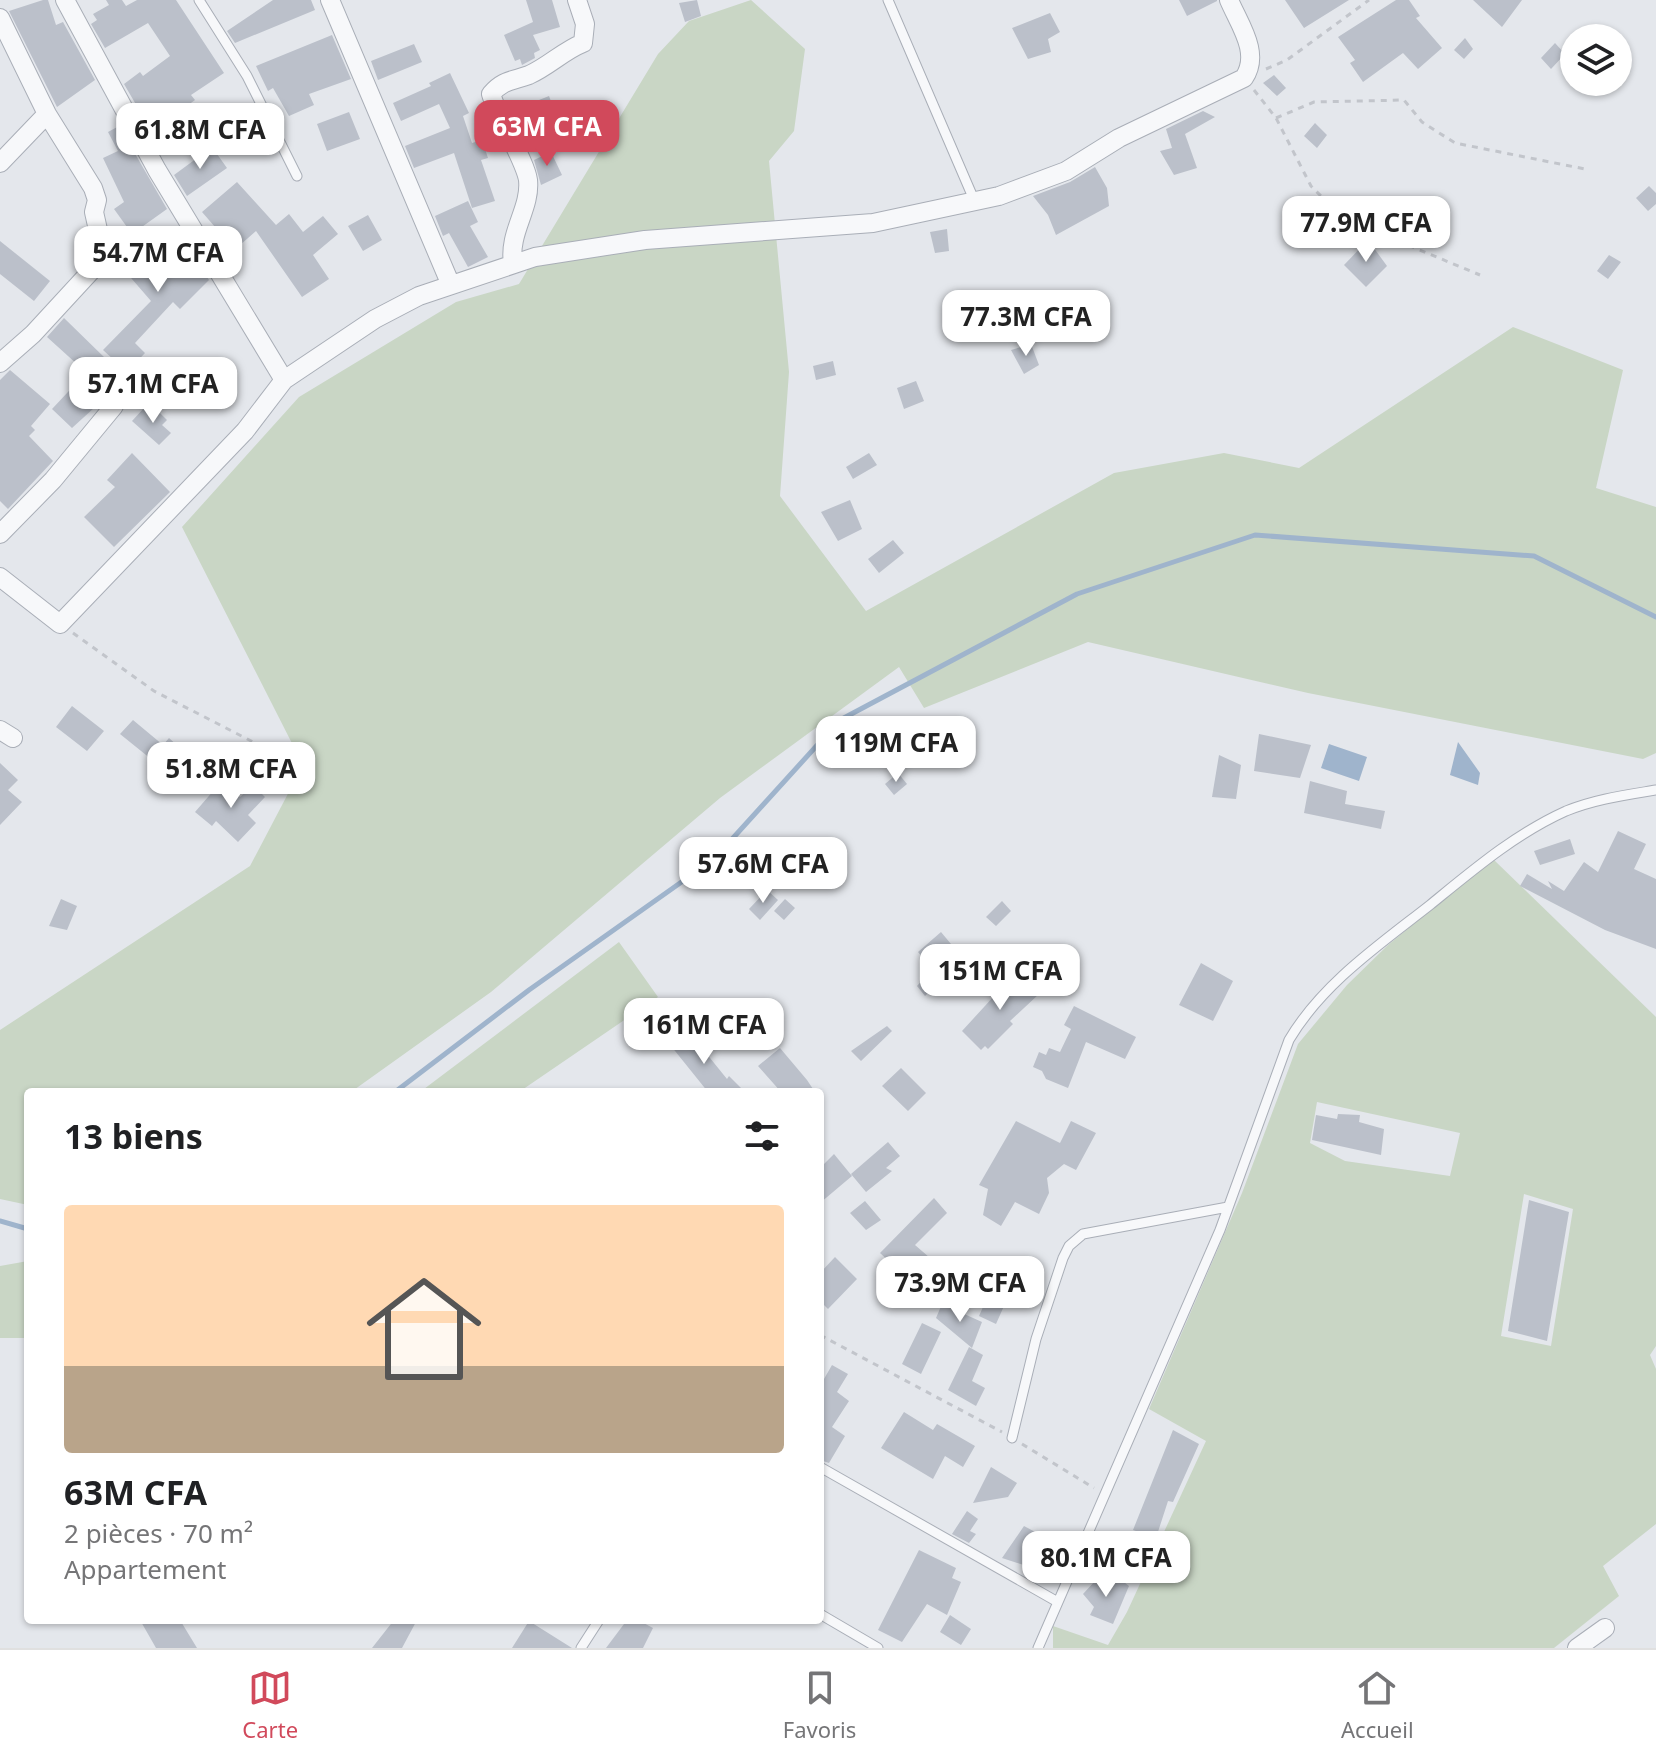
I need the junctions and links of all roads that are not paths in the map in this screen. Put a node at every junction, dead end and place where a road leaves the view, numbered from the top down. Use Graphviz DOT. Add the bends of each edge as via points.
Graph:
graph roads {
  1 [pos="65,0"];
  2 [pos="199,0"];
  3 [pos="330,0"];
  4 [pos="577,0"];
  5 [pos="888,0"];
  6 [pos="1229,0"];
  7 [pos="0,18"];
  8 [pos="47,114"];
  9 [pos="0,163"];
  10 [pos="297,176"];
  11 [pos="975,202"];
  12 [pos="513,264"];
  13 [pos="450,283"];
  14 [pos="1,360"];
  15 [pos="284,380"];
  16 [pos="114,406"];
  17 [pos="0,534"];
  18 [pos="0,577"];
  19 [pos="1656,790"];
  20 [pos="1228,1207"];
  21 [pos="1012,1438"];
  22 [pos="824,1469"];
  23 [pos="1056,1601"];
  24 [pos="824,1616"];
  25 [pos="596,1624"];
  26 [pos="1048,1626"];
  27 [pos="1605,1628"];
  28 [pos="581,1648"];
  29 [pos="878,1648"];
  30 [pos="1038,1648"];
  31 [pos="1048,1648"];
  32 [pos="1577,1648"];
  1 -- 15 [label="street" via="157,170"];
  2 -- 10 [label="lane" via="247,76"];
  3 -- 13 [label="street"];
  4 -- 12 [label="street" via="585,24 583,43 528,75 502,82 491,94 528,176 510,246"];
  5 -- 11 [label="lane"];
  6 -- 11 [label="street" via="1251,50 1252,67 1244,78 1119,138 1066,171"];
  7 -- 8 [label="street"];
  8 -- 9 [label="street"];
  8 -- 14 [label="street" via="93,188 104,257 33,334"];
  11 -- 12 [label="street" via="873,223 645,240"];
  12 -- 13 [label="street"];
  13 -- 15 [label="street" via="375,319"];
  15 -- 18 [label="street" via="245,431 60,624"];
  16 -- 17 [label="street"];
  19 -- 20 [label="lane" via="1595,802 1534,827 1493,854 1330,987 1305,1012 1289,1040"];
  20 -- 21 [label="lane" via="1083,1234 1069,1246 1036,1339"];
  20 -- 23 [label="lane"];
  22 -- 23 [label="lane"];
  23 -- 26 [label="lane"];
  24 -- 29 [label="lane"];
  25 -- 28 [label="lane"];
  26 -- 30 [label="lane"];
  26 -- 31 [label="lane"];
  27 -- 32 [label="street"];
}
